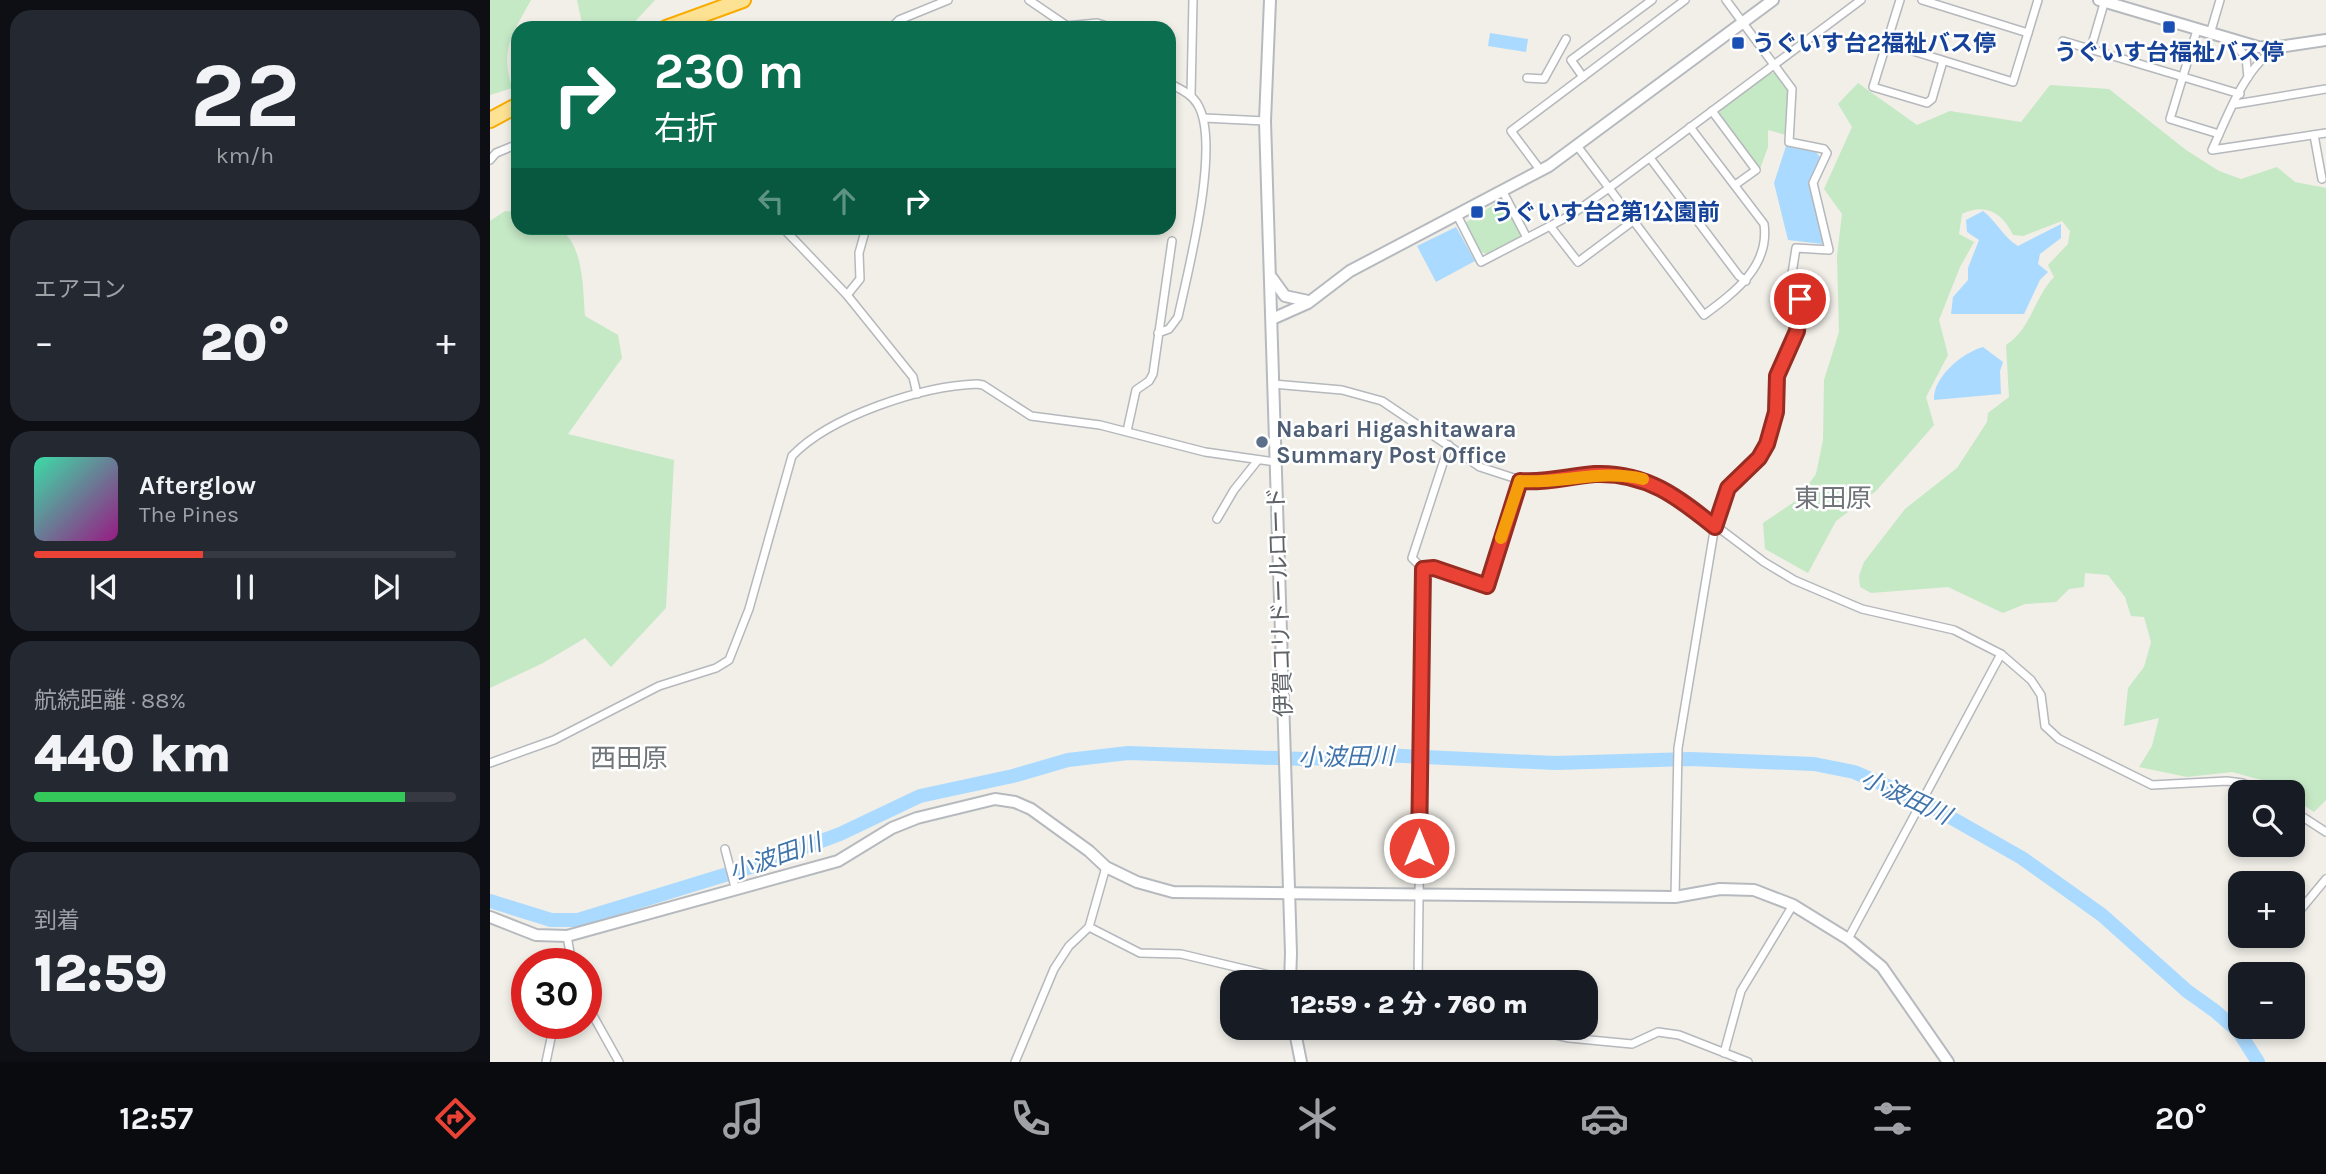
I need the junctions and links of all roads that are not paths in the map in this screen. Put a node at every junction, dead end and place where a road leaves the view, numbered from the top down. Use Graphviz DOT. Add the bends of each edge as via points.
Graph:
graph roads {
  1 [pos="743,0"];
  2 [pos="948,0"];
  3 [pos="1029,0"];
  4 [pos="1194,0"];
  5 [pos="1270,0"];
  6 [pos="1652,0"];
  7 [pos="1669,0"];
  8 [pos="1685,0"];
  9 [pos="1726,0"];
  10 [pos="1773,0"];
  11 [pos="1861,0"];
  12 [pos="1900,0"];
  13 [pos="1922,0"];
  14 [pos="2038,0"];
  15 [pos="2220,0"];
  16 [pos="2103,1"];
  17 [pos="1675,7"];
  18 [pos="685,21"];
  19 [pos="897,21"];
  20 [pos="1059,21"];
  21 [pos="1743,23"];
  22 [pos="2197,30"];
  23 [pos="2028,33"];
  24 [pos="2210,34"];
  25 [pos="2326,40"];
  26 [pos="2063,41"];
  27 [pos="2232,41"];
  28 [pos="1887,43"];
  29 [pos="2282,47"];
  30 [pos="2091,48"];
  31 [pos="1572,60"];
  32 [pos="1943,61"];
  33 [pos="1774,65"];
  34 [pos="2183,76"];
  35 [pos="1583,77"];
  36 [pos="2248,77"];
  37 [pos="1527,78"];
  38 [pos="1176,87"];
  39 [pos="2326,89"];
  40 [pos="2240,94"];
  41 [pos="1191,95"];
  42 [pos="2236,104"];
  43 [pos="511,109"];
  44 [pos="1712,111"];
  45 [pos="1204,118"];
  46 [pos="490,120"];
  47 [pos="1265,121"];
  48 [pos="1690,127"];
  49 [pos="2326,133"];
  50 [pos="2220,134"];
  51 [pos="2314,135"];
  52 [pos="511,147"];
  53 [pos="1578,147"];
  54 [pos="1650,158"];
  55 [pos="490,160"];
  56 [pos="1541,171"];
  57 [pos="2322,178"];
  58 [pos="1735,185"];
  59 [pos="1609,188"];
  60 [pos="1503,191"];
  61 [pos="1457,215"];
  62 [pos="1633,221"];
  63 [pos="1550,226"];
  64 [pos="790,235"];
  65 [pos="864,235"];
  66 [pos="1527,238"];
  67 [pos="1172,241"];
  68 [pos="1271,275"];
  69 [pos="1746,281"];
  70 [pos="847,295"];
  71 [pos="1314,299"];
  72 [pos="1272,319"];
  73 [pos="1158,333"];
  74 [pos="1273,384"];
  75 [pos="917,394"];
  76 [pos="1126,431"];
  77 [pos="1449,445"];
  78 [pos="1258,460"];
  79 [pos="1276,462"];
  80 [pos="1520,481"];
  81 [pos="1217,519"];
  82 [pos="1715,527"];
  83 [pos="1423,569"];
  84 [pos="2001,654"];
  85 [pos="490,763"];
  86 [pos="2228,781"];
  87 [pos="2305,818"];
  88 [pos="2326,832"];
  89 [pos="725,849"];
  90 [pos="1106,867"];
  91 [pos="2326,878"];
  92 [pos="734,884"];
  93 [pos="1289,893"];
  94 [pos="1419,894"];
  95 [pos="1675,897"];
  96 [pos="2305,904"];
  97 [pos="1793,905"];
  98 [pos="490,917"];
  99 [pos="1089,927"];
  100 [pos="567,936"];
  101 [pos="1848,939"];
  102 [pos="569,948"];
  103 [pos="1246,970"];
  104 [pos="1290,970"];
  105 [pos="1418,970"];
  106 [pos="602,1032"];
  107 [pos="551,1039"];
  108 [pos="1297,1040"];
  109 [pos="1590,1040"];
  110 [pos="1724,1053"];
  111 [pos="546,1062"];
  112 [pos="619,1062"];
  113 [pos="1015,1062"];
  114 [pos="1301,1062"];
  115 [pos="1748,1062"];
  116 [pos="1948,1062"];
  1 -- 18 [label="highway"];
  2 -- 19 [label="street"];
  3 -- 20 [label="street"];
  4 -- 41 [label="street"];
  5 -- 47 [label="street, 伊賀コリドールロード"];
  6 -- 31 [label="street"];
  7 -- 17 [label="street"];
  8 -- 17 [label="street"];
  9 -- 21 [label="street"];
  10 -- 21 [label="street"];
  11 -- 33 [label="street"];
  12 -- 28 [label="street"];
  13 -- 23 [label="street"];
  14 -- 23 [label="street"];
  15 -- 24 [label="street"];
  16 -- 22 [label="street"];
  16 -- 30 [label="street"];
  17 -- 35 [label="street"];
  21 -- 33 [label="street"];
  21 -- 53 [label="street"];
  22 -- 24 [label="street"];
  22 -- 34 [label="street"];
  23 -- 32 [label="street" via="2013,82"];
  24 -- 27 [label="street"];
  25 -- 29 [label="street"];
  26 -- 30 [label="street"];
  27 -- 29 [label="street"];
  27 -- 36 [label="street" via="2243,52"];
  28 -- 32 [label="street"];
  28 -- 32 [label="street" via="1872,87 1930,102"];
  29 -- 36 [label="street" via="2262,58"];
  30 -- 34 [label="street"];
  31 -- 35 [label="street"];
  31 -- 37 [label="street" via="1564,43 1544,79"];
  33 -- 44 [label="street"];
  33 -- 82 [label="street" via="1792,89 1789,142 1827,153 1813,184 1829,250 1796,248 1791,280 1801,302 1800,313 1792,347 1778,372 1773,426 1762,454 1728,488"];
  34 -- 40 [label="street"];
  34 -- 50 [label="street" via="2170,119"];
  35 -- 56 [label="street" via="1511,131"];
  36 -- 40 [label="street"];
  38 -- 41 [label="street"];
  39 -- 42 [label="street"];
  40 -- 42 [label="street"];
  41 -- 45 [label="street"];
  42 -- 50 [label="street"];
  43 -- 46 [label="highway"];
  44 -- 48 [label="street"];
  44 -- 58 [label="street" via="1756,170"];
  45 -- 47 [label="street"];
  45 -- 73 [label="street" via="1205,182 1178,317 1169,329"];
  47 -- 68 [label="street, 伊賀コリドールロード"];
  48 -- 54 [label="street"];
  48 -- 58 [label="street"];
  49 -- 51 [label="street"];
  50 -- 51 [label="street" via="2212,150"];
  51 -- 57 [label="street"];
  52 -- 55 [label="street"];
  53 -- 56 [label="street"];
  53 -- 59 [label="street"];
  54 -- 59 [label="street"];
  54 -- 69 [label="street"];
  56 -- 60 [label="street"];
  58 -- 69 [label="street" via="1764,223 1766,241"];
  59 -- 62 [label="street"];
  59 -- 63 [label="street"];
  60 -- 61 [label="street"];
  60 -- 66 [label="street"];
  61 -- 66 [label="street" via="1481,262"];
  61 -- 71 [label="street" via="1350,271"];
  62 -- 63 [label="street" via="1578,262"];
  62 -- 69 [label="street" via="1704,315"];
  63 -- 66 [label="street"];
  64 -- 70 [label="street"];
  65 -- 70 [label="street" via="860,279"];
  67 -- 73 [label="street"];
  68 -- 71 [label="street" via="1285,296 1304,302"];
  68 -- 72 [label="street, 伊賀コリドールロード"];
  70 -- 75 [label="street" via="913,377"];
  71 -- 72 [label="street"];
  72 -- 74 [label="street, 伊賀コリドールロード"];
  73 -- 76 [label="street" via="1153,374 1136,390"];
  74 -- 77 [label="street" via="1365,395 1391,406"];
  74 -- 79 [label="street, 伊賀コリドールロード"];
  75 -- 76 [label="street" via="983,385 1024,414"];
  75 -- 85 [label="street" via="873,407 810,441 792,456 749,609 729,660 659,686 554,740"];
  76 -- 78 [label="street"];
  77 -- 80 [label="street" via="1488,471"];
  77 -- 83 [label="street" via="1412,558"];
  78 -- 79 [label="street"];
  78 -- 81 [label="street"];
  79 -- 93 [label="street, 伊賀コリドールロード"];
  80 -- 82 [label="street" via="1594,474 1640,478 1675,495"];
  80 -- 83 [label="street" via="1487,586 1434,568"];
  82 -- 84 [label="street" via="1764,562 1823,593 1881,614 1934,623"];
  82 -- 95 [label="street" via="1678,748"];
  83 -- 94 [label="street"];
  84 -- 86 [label="street" via="2031,680 2043,701 2045,726 2059,739 2151,785"];
  84 -- 101 [label="street"];
  87 -- 88 [label="street"];
  89 -- 92 [label="street"];
  90 -- 92 [label="street" via="1031,809 995,799 917,818 838,861"];
  90 -- 93 [label="street" via="1173,892"];
  90 -- 99 [label="street"];
  91 -- 96 [label="street"];
  92 -- 100 [label="street"];
  93 -- 94 [label="street"];
  93 -- 104 [label="street, 伊賀コリドールロード"];
  94 -- 95 [label="street"];
  94 -- 105 [label="street"];
  95 -- 97 [label="street" via="1735,889 1769,894"];
  97 -- 101 [label="street"];
  97 -- 110 [label="street" via="1741,991"];
  98 -- 100 [label="street" via="536,935"];
  99 -- 103 [label="street" via="1140,953 1181,954"];
  99 -- 113 [label="street" via="1054,968"];
  100 -- 102 [label="street"];
  101 -- 116 [label="street" via="1891,978"];
  106 -- 112 [label="street"];
  107 -- 111 [label="street"];
  108 -- 114 [label="street"];
  109 -- 110 [label="street" via="1632,1044 1658,1032 1679,1035"];
  110 -- 115 [label="street"];
}
